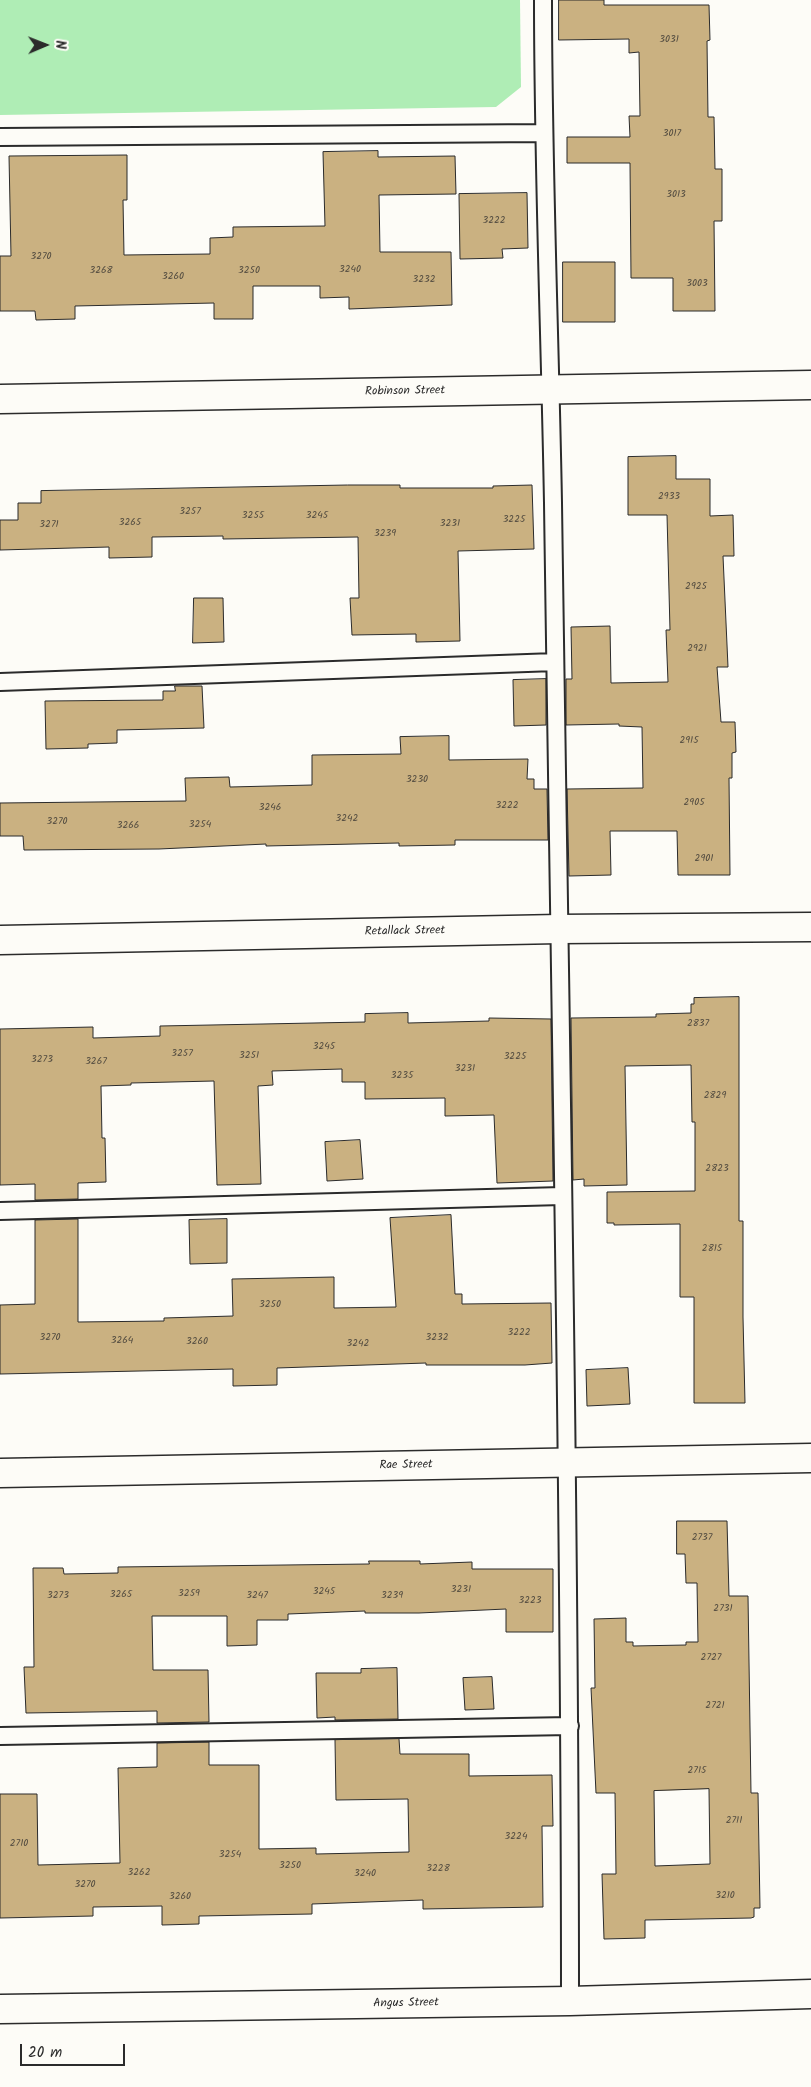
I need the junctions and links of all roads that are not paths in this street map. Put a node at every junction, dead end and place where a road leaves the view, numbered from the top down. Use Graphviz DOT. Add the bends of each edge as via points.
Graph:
graph roads {
  1 [pos="543,0"];
  2 [pos="543,133"];
  3 [pos="0,137"];
  4 [pos="811,385"];
  5 [pos="551,389"];
  6 [pos="0,400"];
  7 [pos="555,662"];
  8 [pos="0,682"];
  9 [pos="811,927"];
  10 [pos="559,929"];
  11 [pos="0,940"];
  12 [pos="562,1196"];
  13 [pos="0,1211"];
  14 [pos="811,1458"];
  15 [pos="566,1463"];
  16 [pos="0,1473"];
  17 [pos="570,1726"];
  18 [pos="0,1736"];
  19 [pos="811,1994"];
  20 [pos="570,2001"];
  21 [pos="0,2009"];
  1 -- 2 [label="lane"];
  2 -- 3 [label="lane"];
  2 -- 5 [label="lane"];
  4 -- 5 [label="street, Robinson Street"];
  5 -- 6 [label="street, Robinson Street"];
  5 -- 7 [label="lane"];
  7 -- 8 [label="lane"];
  7 -- 10 [label="lane"];
  9 -- 10 [label="street, Retallack Street"];
  10 -- 11 [label="street, Retallack Street"];
  10 -- 12 [label="lane"];
  12 -- 13 [label="lane"];
  12 -- 15 [label="lane"];
  14 -- 15 [label="street, Rae Street"];
  15 -- 16 [label="street, Rae Street"];
  15 -- 17 [label="lane"];
  17 -- 18 [label="lane"];
  17 -- 20 [label="lane"];
  19 -- 20 [label="street, Angus Street"];
  20 -- 21 [label="street, Angus Street"];
}
